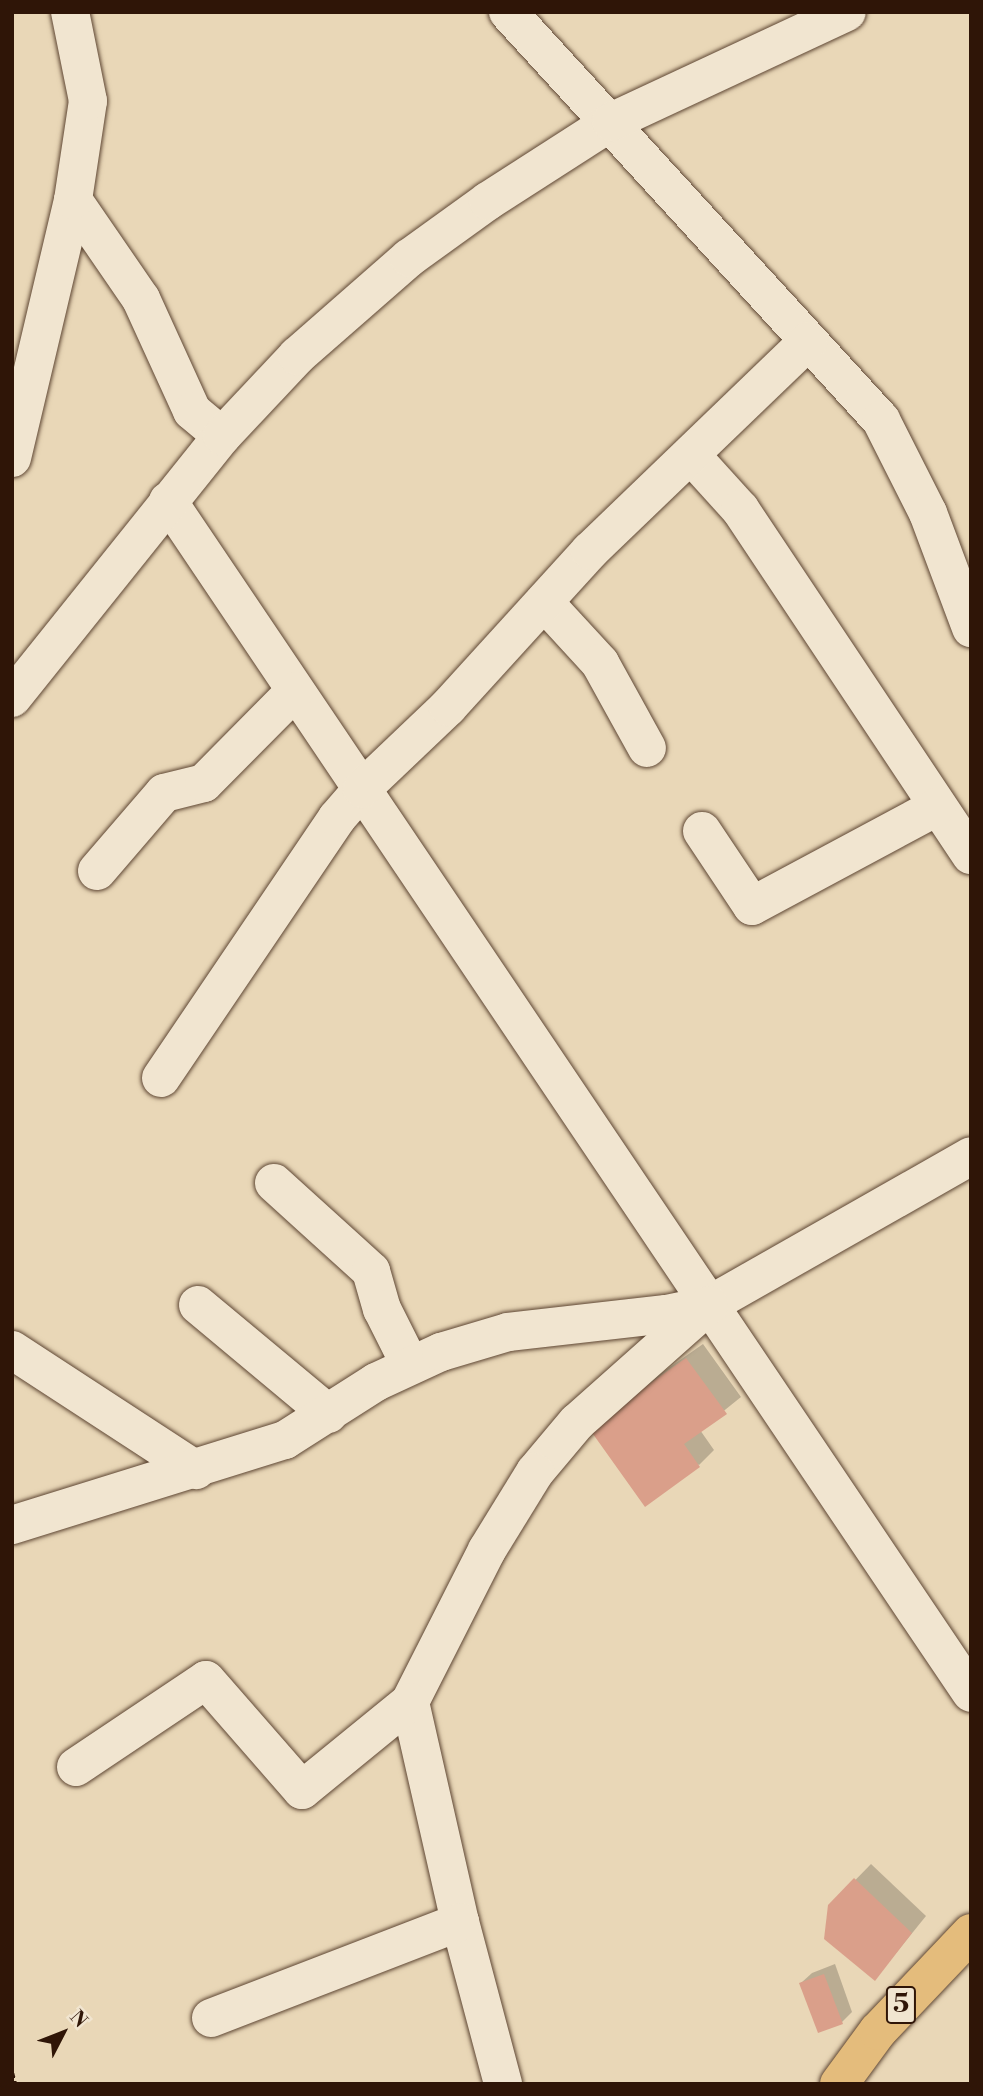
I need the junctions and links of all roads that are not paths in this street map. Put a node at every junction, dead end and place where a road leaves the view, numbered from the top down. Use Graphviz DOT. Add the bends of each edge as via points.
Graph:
graph roads {
  1 [pos="70,12"];
  2 [pos="508,12"];
  3 [pos="847,12"];
  4 [pos="611,122"];
  5 [pos="73,200"];
  6 [pos="808,341"];
  7 [pos="222,436"];
  8 [pos="691,454"];
  9 [pos="12,458"];
  10 [pos="168,501"];
  11 [pos="544,602"];
  12 [pos="971,628"];
  13 [pos="295,691"];
  14 [pos="12,698"];
  15 [pos="647,748"];
  16 [pos="362,789"];
  17 [pos="937,807"];
  18 [pos="702,831"];
  19 [pos="971,855"];
  20 [pos="97,871"];
  21 [pos="161,1078"];
  22 [pos="971,1156"];
  23 [pos="274,1183"];
  24 [pos="198,1305"];
  25 [pos="709,1305"];
  26 [pos="12,1350"];
  27 [pos="410,1365"];
  28 [pos="329,1415"];
  29 [pos="196,1470"];
  30 [pos="12,1525"];
  31 [pos="971,1693"];
  32 [pos="410,1702"];
  33 [pos="76,1767"];
  34 [pos="460,1922"];
  35 [pos="971,1933"];
  36 [pos="211,2018"];
  37 [pos="503,2084"];
  38 [pos="839,2084"];
  1 -- 5 [label="street" via="88,102"];
  2 -- 4 [label="street"];
  3 -- 4 [label="street"];
  4 -- 6 [label="street"];
  4 -- 7 [label="street" via="409,258 297,356"];
  5 -- 7 [label="street" via="141,299 192,411"];
  5 -- 9 [label="street"];
  6 -- 8 [label="street"];
  6 -- 12 [label="street" via="881,420 928,513"];
  7 -- 10 [label="street"];
  8 -- 11 [label="street"];
  8 -- 17 [label="street" via="740,509"];
  10 -- 13 [label="street"];
  10 -- 14 [label="street"];
  11 -- 15 [label="street" via="600,663"];
  11 -- 16 [label="street" via="447,707"];
  13 -- 16 [label="street"];
  13 -- 20 [label="street" via="204,783 164,793"];
  16 -- 21 [label="street" via="337,818"];
  16 -- 25 [label="street"];
  17 -- 18 [label="street" via="751,906"];
  17 -- 19 [label="street"];
  22 -- 25 [label="street"];
  23 -- 27 [label="street" via="371,1271 382,1309"];
  24 -- 28 [label="street"];
  25 -- 27 [label="street" via="508,1332"];
  25 -- 31 [label="street"];
  25 -- 32 [label="street" via="577,1422 535,1472 487,1550"];
  26 -- 29 [label="street"];
  27 -- 28 [label="street"];
  28 -- 29 [label="street" via="285,1440"];
  29 -- 30 [label="street"];
  32 -- 33 [label="street" via="302,1790 206,1680"];
  32 -- 34 [label="street"];
  34 -- 36 [label="street"];
  34 -- 37 [label="street"];
  35 -- 38 [label="main road, 5" via="886,2021"];
}
